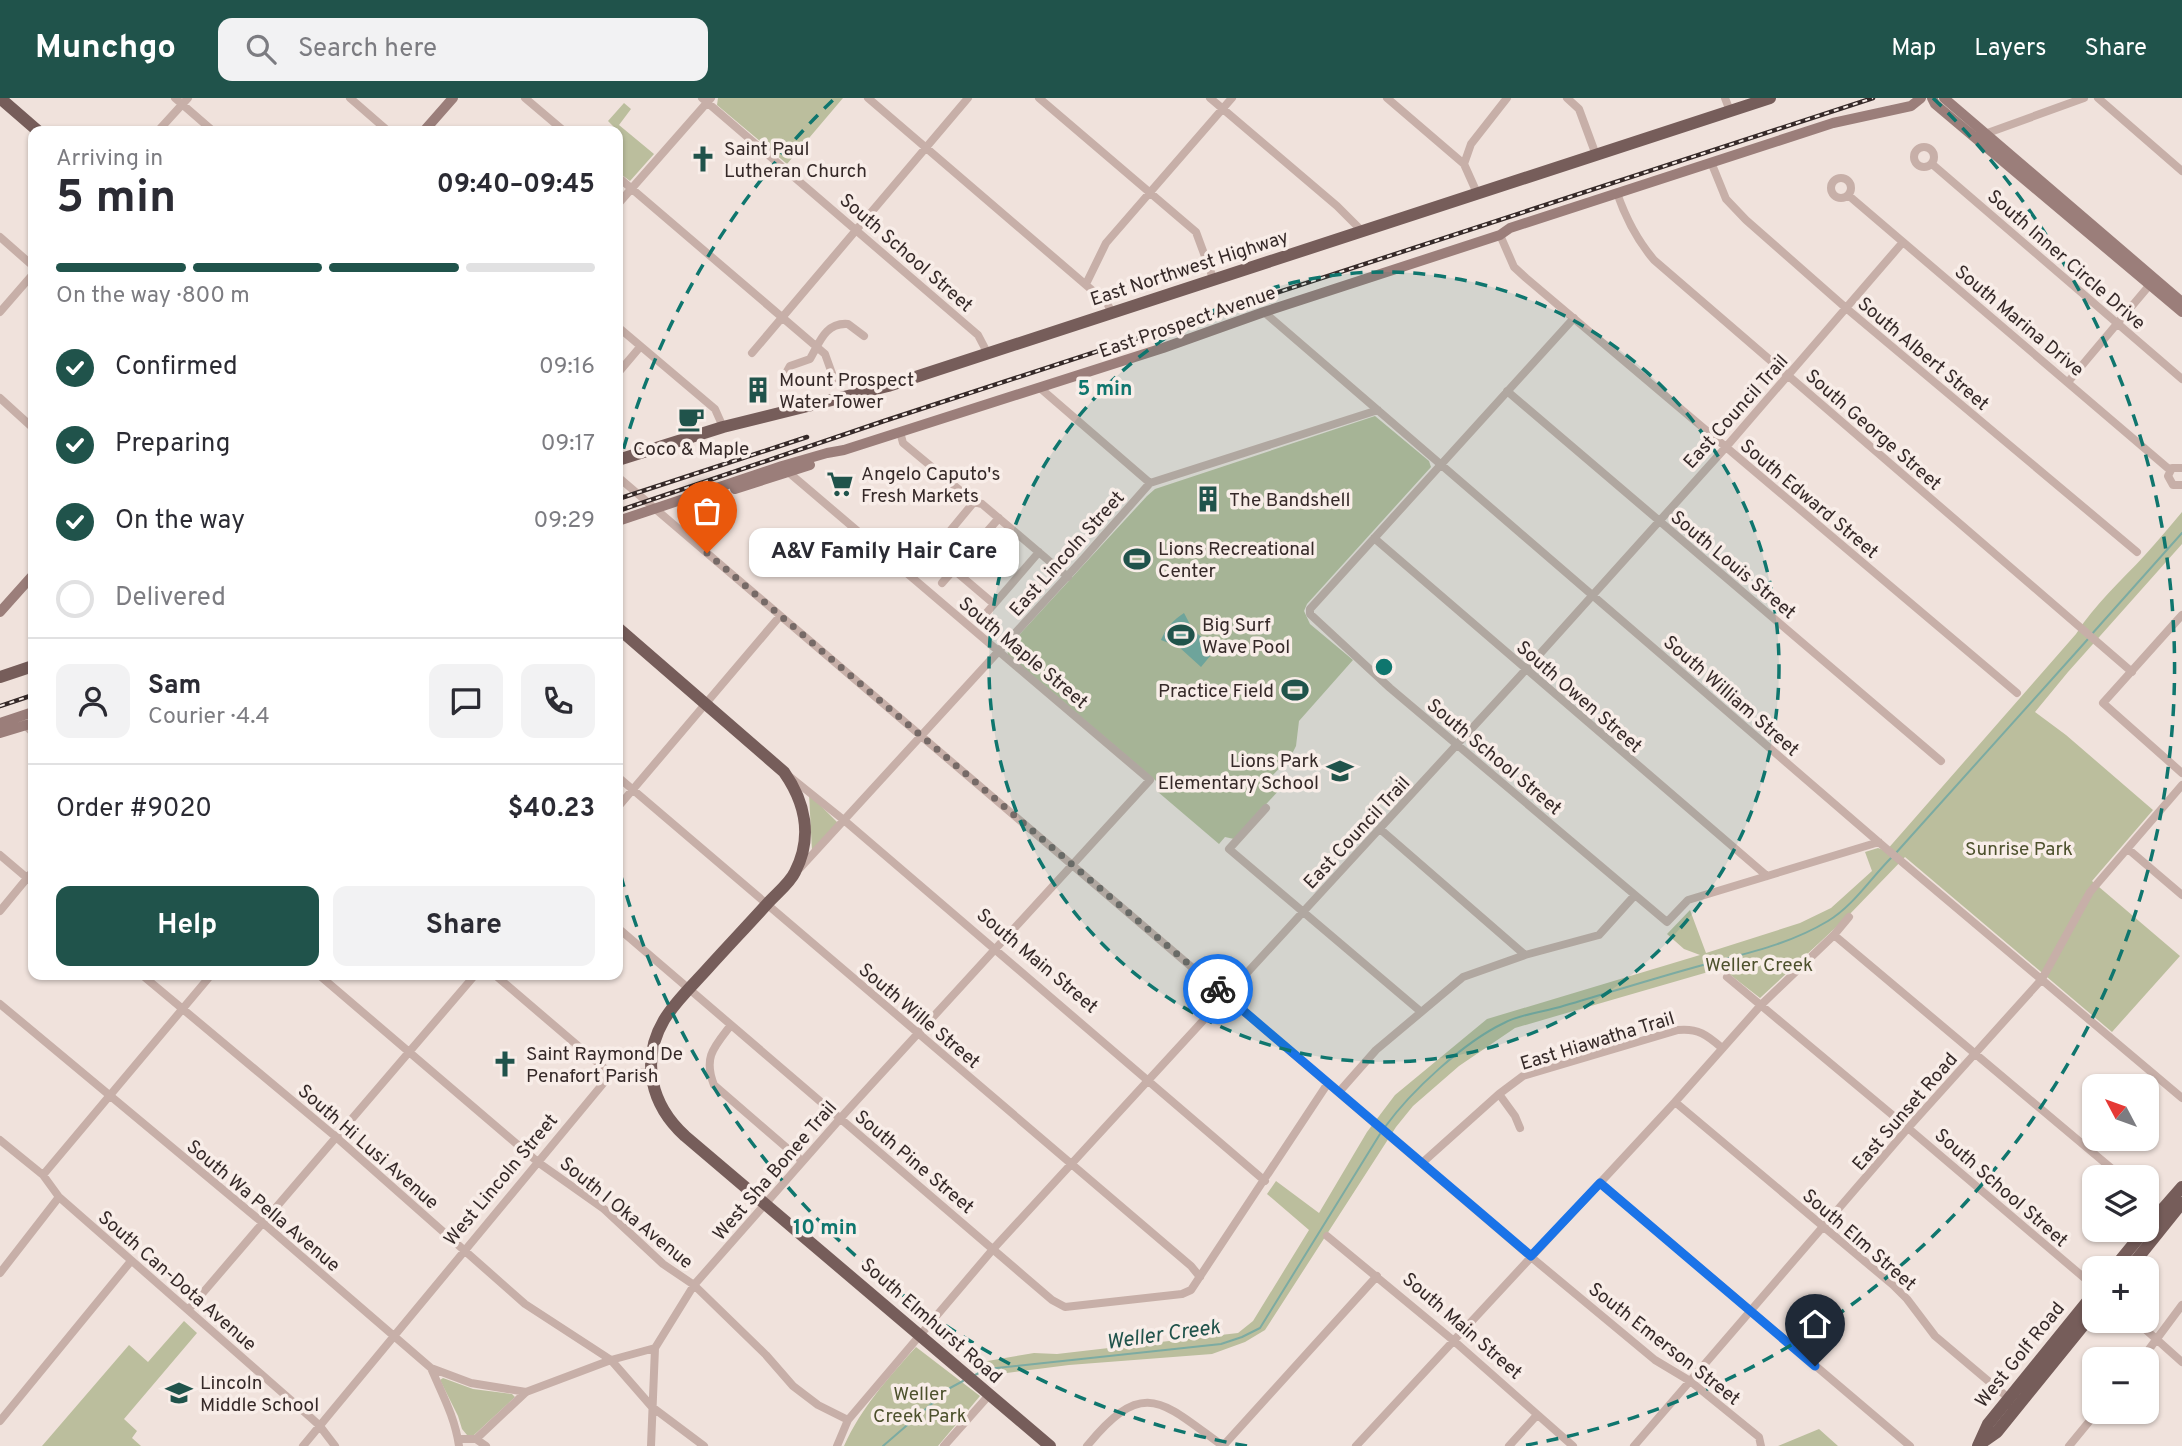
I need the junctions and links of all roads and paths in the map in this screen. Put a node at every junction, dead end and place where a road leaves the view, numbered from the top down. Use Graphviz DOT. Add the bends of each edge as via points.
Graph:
graph roads {
  1 [pos="0,98"];
  2 [pos="350,98"];
  3 [pos="453,98"];
  4 [pos="525,98"];
  5 [pos="868,98"];
  6 [pos="968,98"];
  7 [pos="1039,98"];
  8 [pos="1210,98"];
  9 [pos="1231,98"];
  10 [pos="1387,98"];
  11 [pos="1507,98"];
  12 [pos="1567,98"];
  13 [pos="1725,98"];
  14 [pos="1770,98"];
  15 [pos="1921,98"];
  16 [pos="2084,98"];
  17 [pos="2098,98"];
  18 [pos="707,99"];
  19 [pos="182,100"];
  20 [pos="1937,100"];
  21 [pos="1911,106"];
  22 [pos="1223,109"];
  23 [pos="1730,111"];
  24 [pos="32,126"];
  25 [pos="162,126"];
  26 [pos="209,126"];
  27 [pos="382,126"];
  28 [pos="428,126"];
  29 [pos="558,126"];
  30 [pos="1981,135"];
  31 [pos="926,147"];
  32 [pos="1595,155"];
  33 [pos="1464,164"];
  34 [pos="1932,164"];
  35 [pos="1712,166"];
  36 [pos="2182,170"];
  37 [pos="623,181"];
  38 [pos="632,188"];
  39 [pos="1150,193"];
  40 [pos="1477,193"];
  41 [pos="1848,195"];
  42 [pos="1618,197"];
  43 [pos="623,198"];
  44 [pos="856,229"];
  45 [pos="1361,230"];
  46 [pos="1500,235"];
  47 [pos="0,237"];
  48 [pos="1903,242"];
  49 [pos="28,262"];
  50 [pos="1213,278"];
  51 [pos="28,280"];
  52 [pos="2153,282"];
  53 [pos="1086,284"];
  54 [pos="2182,302"];
  55 [pos="1846,308"];
  56 [pos="0,312"];
  57 [pos="1264,312"];
  58 [pos="2182,312"];
  59 [pos="1112,313"];
  60 [pos="782,318"];
  61 [pos="1574,318"];
  62 [pos="2117,323"];
  63 [pos="623,332"];
  64 [pos="864,337"];
  65 [pos="814,346"];
  66 [pos="640,347"];
  67 [pos="752,353"];
  68 [pos="988,354"];
  69 [pos="623,367"];
  70 [pos="785,375"];
  71 [pos="1788,376"];
  72 [pos="834,379"];
  73 [pos="2182,379"];
  74 [pos="2068,382"];
  75 [pos="1040,388"];
  76 [pos="1507,391"];
  77 [pos="0,398"];
  78 [pos="1377,410"];
  79 [pos="28,423"];
  80 [pos="723,427"];
  81 [pos="900,432"];
  82 [pos="1726,447"];
  83 [pos="623,458"];
  84 [pos="1440,464"];
  85 [pos="2182,468"];
  86 [pos="785,469"];
  87 [pos="2170,470"];
  88 [pos="623,481"];
  89 [pos="1150,483"];
  90 [pos="2182,485"];
  91 [pos="974,502"];
  92 [pos="657,511"];
  93 [pos="999,519"];
  94 [pos="623,520"];
  95 [pos="1659,520"];
  96 [pos="623,527"];
  97 [pos="1374,538"];
  98 [pos="1038,552"];
  99 [pos="2137,552"];
  100 [pos="954,570"];
  101 [pos="912,577"];
  102 [pos="1068,577"];
  103 [pos="28,583"];
  104 [pos="942,583"];
  105 [pos="1592,595"];
  106 [pos="994,604"];
  107 [pos="0,612"];
  108 [pos="2182,615"];
  109 [pos="780,616"];
  110 [pos="982,618"];
  111 [pos="623,632"];
  112 [pos="999,651"];
  113 [pos="28,668"];
  114 [pos="1525,670"];
  115 [pos="2132,672"];
  116 [pos="0,677"];
  117 [pos="2017,693"];
  118 [pos="706,702"];
  119 [pos="0,723"];
  120 [pos="27,725"];
  121 [pos="0,733"];
  122 [pos="922,737"];
  123 [pos="1458,744"];
  124 [pos="1941,761"];
  125 [pos="784,772"];
  126 [pos="2182,773"];
  127 [pos="1150,780"];
  128 [pos="623,782"];
  129 [pos="2182,785"];
  130 [pos="632,790"];
  131 [pos="623,801"];
  132 [pos="1266,808"];
  133 [pos="845,821"];
  134 [pos="1380,829"];
  135 [pos="1879,842"];
  136 [pos="2128,849"];
  137 [pos="0,855"];
  138 [pos="1073,866"];
  139 [pos="795,873"];
  140 [pos="28,875"];
  141 [pos="1767,876"];
  142 [pos="28,880"];
  143 [pos="1635,895"];
  144 [pos="2182,895"];
  145 [pos="766,905"];
  146 [pos="0,911"];
  147 [pos="1303,913"];
  148 [pos="1849,917"];
  149 [pos="623,932"];
  150 [pos="1834,935"];
  151 [pos="995,950"];
  152 [pos="1525,955"];
  153 [pos="1727,977"];
  154 [pos="2042,979"];
  155 [pos="148,980"];
  156 [pos="207,980"];
  157 [pos="325,980"];
  158 [pos="471,980"];
  159 [pos="501,980"];
  160 [pos="688,989"];
  161 [pos="1226,996"];
  162 [pos="0,1004"];
  163 [pos="1760,1005"];
  164 [pos="182,1009"];
  165 [pos="1420,1011"];
  166 [pos="731,1026"];
  167 [pos="917,1033"];
  168 [pos="1722,1048"];
  169 [pos="410,1051"];
  170 [pos="1975,1053"];
  171 [pos="651,1072"];
  172 [pos="611,1074"];
  173 [pos="1149,1080"];
  174 [pos="1328,1083"];
  175 [pos="1339,1092"];
  176 [pos="1499,1094"];
  177 [pos="109,1095"];
  178 [pos="2182,1098"];
  179 [pos="1675,1102"];
  180 [pos="839,1119"];
  181 [pos="1520,1128"];
  182 [pos="1909,1128"];
  183 [pos="337,1137"];
  184 [pos="0,1140"];
  185 [pos="802,1161"];
  186 [pos="539,1163"];
  187 [pos="1422,1163"];
  188 [pos="1072,1165"];
  189 [pos="2108,1165"];
  190 [pos="43,1175"];
  191 [pos="1265,1181"];
  192 [pos="1600,1183"];
  193 [pos="2182,1187"];
  194 [pos="59,1197"];
  195 [pos="765,1203"];
  196 [pos="2182,1203"];
  197 [pos="2161,1210"];
  198 [pos="2159,1213"];
  199 [pos="263,1223"];
  200 [pos="1824,1227"];
  201 [pos="1327,1236"];
  202 [pos="2135,1242"];
  203 [pos="993,1248"];
  204 [pos="466,1250"];
  205 [pos="1531,1256"];
  206 [pos="2124,1256"];
  207 [pos="2139,1256"];
  208 [pos="131,1261"];
  209 [pos="0,1272"];
  210 [pos="1377,1276"];
  211 [pos="1200,1278"];
  212 [pos="2082,1279"];
  213 [pos="694,1285"];
  214 [pos="2182,1306"];
  215 [pos="2082,1308"];
  216 [pos="189,1309"];
  217 [pos="1751,1311"];
  218 [pos="2082,1325"];
  219 [pos="2151,1333"];
  220 [pos="920,1334"];
  221 [pos="393,1337"];
  222 [pos="2158,1339"];
  223 [pos="1454,1341"];
  224 [pos="2151,1347"];
  225 [pos="655,1348"];
  226 [pos="611,1360"];
  227 [pos="2182,1362"];
  228 [pos="431,1368"];
  229 [pos="1690,1381"];
  230 [pos="986,1391"];
  231 [pos="526,1392"];
  232 [pos="2013,1402"];
  233 [pos="652,1407"];
  234 [pos="1537,1415"];
  235 [pos="848,1420"];
  236 [pos="0,1421"];
  237 [pos="2087,1424"];
  238 [pos="319,1425"];
  239 [pos="476,1439"];
  240 [pos="459,1443"];
  241 [pos="1979,1445"];
  242 [pos="303,1446"];
  243 [pos="335,1446"];
  244 [pos="486,1446"];
  245 [pos="651,1446"];
  246 [pos="704,1446"];
  247 [pos="837,1446"];
  248 [pos="944,1446"];
  249 [pos="1050,1446"];
  250 [pos="1087,1446"];
  251 [pos="1223,1446"];
  252 [pos="1356,1446"];
  253 [pos="1509,1446"];
  254 [pos="1573,1446"];
  255 [pos="1634,1446"];
  256 [pos="1761,1446"];
  257 [pos="1910,1446"];
  258 [pos="2070,1446"];
  1 -- 24 [label="main road"];
  2 -- 27 [label="street"];
  3 -- 28 [label="street"];
  4 -- 29 [label="street"];
  5 -- 31 [label="street"];
  6 -- 31 [label="street"];
  7 -- 39 [label="street"];
  8 -- 22 [label="street"];
  9 -- 22 [label="street"];
  10 -- 33 [label="street"];
  11 -- 33 [label="street" via="1471,144"];
  12 -- 32 [label="street" via="1579,109"];
  13 -- 23 [label="street"];
  14 -- 23 [label="main road, East Northwest Highway"];
  15 -- 21 [label="street, East Prospect Avenue"];
  16 -- 30 [label="street"];
  17 -- 36 [label="street"];
  18 -- 38 [label="street"];
  18 -- 44 [label="street, South School Street"];
  19 -- 25 [label="street"];
  19 -- 26 [label="street"];
  20 -- 21 [label="street"];
  20 -- 30 [label="street"];
  21 -- 35 [label="street, East Prospect Avenue" via="1833,123"];
  22 -- 39 [label="street"];
  22 -- 45 [label="street"];
  23 -- 32 [label="main road, East Northwest Highway"];
  30 -- 52 [label="street"];
  31 -- 44 [label="street"];
  31 -- 53 [label="street"];
  32 -- 40 [label="main road, East Northwest Highway"];
  33 -- 40 [label="street"];
  34 -- 62 [label="street, South Inner Circle Drive"];
  35 -- 42 [label="street, East Prospect Avenue"];
  35 -- 55 [label="street, South Albert Street" via="1734,208"];
  37 -- 38 [label="street"];
  38 -- 43 [label="street"];
  38 -- 60 [label="street"];
  39 -- 50 [label="street" via="1196,232"];
  39 -- 53 [label="street" via="1106,243"];
  40 -- 45 [label="main road, East Northwest Highway"];
  41 -- 48 [label="street, South Marina Drive"];
  42 -- 46 [label="street, East Prospect Avenue" via="1510,228"];
  42 -- 71 [label="street, South George Street" via="1629,225 1654,260"];
  44 -- 60 [label="street"];
  44 -- 68 [label="street, South School Street" via="978,335"];
  45 -- 50 [label="main road, East Northwest Highway"];
  46 -- 57 [label="street, East Prospect Avenue"];
  46 -- 61 [label="street, South Edward Street" via="1514,267"];
  47 -- 49 [label="street"];
  48 -- 55 [label="street, East Council Trail"];
  48 -- 74 [label="street, South Marina Drive"];
  50 -- 59 [label="main road, East Northwest Highway"];
  51 -- 56 [label="street"];
  52 -- 54 [label="street"];
  52 -- 58 [label="street"];
  52 -- 62 [label="street"];
  53 -- 59 [label="street"];
  55 -- 71 [label="street, East Council Trail"];
  55 -- 99 [label="street, South Albert Street"];
  57 -- 75 [label="street, East Prospect Avenue"];
  57 -- 78 [label="street, South William Street"];
  59 -- 68 [label="main road, East Northwest Highway"];
  60 -- 65 [label="street"];
  60 -- 67 [label="street"];
  61 -- 76 [label="street"];
  61 -- 82 [label="street, South Edward Street"];
  62 -- 73 [label="street, South Inner Circle Drive"];
  62 -- 74 [label="street"];
  63 -- 66 [label="street"];
  64 -- 65 [label="street" via="842,323"];
  65 -- 70 [label="street" via="810,359 790,366"];
  65 -- 72 [label="street" via="827,357"];
  66 -- 69 [label="street"];
  66 -- 80 [label="street" via="715,409"];
  68 -- 80 [label="main road, East Northwest Highway" via="868,392"];
  71 -- 82 [label="street, East Council Trail"];
  71 -- 115 [label="street, South George Street"];
  74 -- 87 [label="street, South Marina Drive"];
  75 -- 81 [label="street, East Prospect Avenue"];
  75 -- 89 [label="street"];
  76 -- 84 [label="street"];
  76 -- 95 [label="street, South Louis Street"];
  77 -- 79 [label="street"];
  78 -- 84 [label="street, South William Street"];
  78 -- 89 [label="street, East Lincoln Street"];
  80 -- 83 [label="main road, East Northwest Highway"];
  81 -- 86 [label="street, East Prospect Avenue"];
  81 -- 91 [label="street" via="903,443"];
  82 -- 95 [label="street, East Council Trail"];
  82 -- 117 [label="street, South Edward Street"];
  84 -- 97 [label="street"];
  84 -- 105 [label="street, South William Street"];
  85 -- 87 [label="street"];
  86 -- 92 [label="street, East Prospect Avenue"];
  86 -- 101 [label="street, South Maple Street"];
  87 -- 90 [label="street, South Marina Drive" via="2171,484"];
  88 -- 92 [label="street, South Emerson Street"];
  89 -- 102 [label="street, East Lincoln Street"];
  91 -- 93 [label="street"];
  91 -- 101 [label="street"];
  92 -- 94 [label="street, East Prospect Avenue"];
  92 -- 96 [label="street, East Prospect Avenue"];
  92 -- 109 [label="street, South Emerson Street"];
  93 -- 98 [label="street"];
  93 -- 100 [label="street"];
  95 -- 105 [label="street, East Council Trail"];
  95 -- 124 [label="street, South Louis Street"];
  97 -- 114 [label="street, South Owen Street"];
  97 -- 123 [label="street, South School Street" via="1310,608 1310,614"];
  98 -- 102 [label="street"];
  98 -- 106 [label="street"];
  100 -- 104 [label="street"];
  100 -- 106 [label="street"];
  101 -- 112 [label="street, South Maple Street"];
  102 -- 112 [label="street, East Lincoln Street"];
  103 -- 107 [label="street"];
  105 -- 114 [label="street, East Council Trail"];
  105 -- 135 [label="street, South William Street"];
  106 -- 110 [label="street"];
  108 -- 115 [label="street"];
  109 -- 118 [label="street"];
  109 -- 122 [label="street, South Emerson Street"];
  111 -- 118 [label="main road, South Main Street"];
  112 -- 122 [label="street, East Lincoln Street"];
  112 -- 127 [label="street, South Maple Street"];
  113 -- 116 [label="main road"];
  114 -- 123 [label="street, East Council Trail"];
  114 -- 141 [label="street, South Owen Street"];
  115 -- 126 [label="street" via="2103,703"];
  118 -- 125 [label="main road, South Main Street"];
  118 -- 130 [label="street"];
  119 -- 120 [label="street"];
  120 -- 121 [label="street"];
  122 -- 133 [label="street, East Lincoln Street"];
  122 -- 138 [label="street, South Emerson Street"];
  123 -- 134 [label="street, East Council Trail"];
  123 -- 143 [label="street, South School Street"];
  125 -- 133 [label="street, South Main Street"];
  125 -- 139 [label="main road, South Main Street" via="806,818"];
  127 -- 138 [label="street, West Sha Bonee Trail"];
  128 -- 130 [label="street, South Wille Street"];
  129 -- 136 [label="street, East Sunset Road"];
  130 -- 131 [label="street"];
  130 -- 145 [label="street, South Wille Street"];
  132 -- 147 [label="street" via="1229,849"];
  133 -- 139 [label="street, East Lincoln Street"];
  133 -- 151 [label="street, South Main Street"];
  134 -- 147 [label="street, East Council Trail"];
  134 -- 152 [label="street"];
  135 -- 141 [label="street"];
  135 -- 154 [label="street, South William Street"];
  136 -- 144 [label="street"];
  136 -- 154 [label="street, East Sunset Road" via="2090,892"];
  137 -- 140 [label="street"];
  138 -- 151 [label="street, West Sha Bonee Trail"];
  138 -- 161 [label="street, South Emerson Street"];
  139 -- 145 [label="main road"];
  141 -- 143 [label="street, South School Street" via="1688,900 1667,922"];
  142 -- 146 [label="street"];
  143 -- 152 [label="street" via="1599,935"];
  145 -- 160 [label="main road"];
  145 -- 167 [label="street, South Wille Street"];
  147 -- 161 [label="street, East Council Trail"];
  147 -- 165 [label="street"];
  148 -- 150 [label="street"];
  149 -- 160 [label="street, South Pine Street"];
  150 -- 163 [label="street"];
  150 -- 170 [label="street"];
  151 -- 167 [label="street, West Sha Bonee Trail"];
  151 -- 173 [label="street, South Main Street"];
  152 -- 165 [label="street" via="1463,977"];
  153 -- 163 [label="street, South School Street"];
  154 -- 170 [label="street, East Sunset Road"];
  154 -- 178 [label="street, South William Street"];
  155 -- 164 [label="street, South Hi Lusi Avenue"];
  156 -- 164 [label="street"];
  157 -- 169 [label="street, South I Oka Avenue"];
  158 -- 169 [label="street"];
  159 -- 172 [label="street"];
  160 -- 166 [label="street, South Pine Street"];
  160 -- 171 [label="main road" via="659,1030"];
  161 -- 173 [label="street, East Council Trail"];
  161 -- 174 [label="street, South Emerson Street"];
  162 -- 177 [label="street, South Wa Pella Avenue"];
  163 -- 168 [label="street"];
  163 -- 182 [label="street, South School Street"];
  164 -- 177 [label="street"];
  164 -- 183 [label="street, South Hi Lusi Avenue"];
  165 -- 175 [label="street" via="1376,1050"];
  166 -- 180 [label="street, South Pine Street"];
  166 -- 185 [label="street" via="709,1058 714,1085"];
  167 -- 180 [label="street, West Sha Bonee Trail"];
  167 -- 188 [label="street, South Wille Street"];
  168 -- 176 [label="street, East Hiawatha Trail" via="1703,1032 1678,1030 1523,1076"];
  168 -- 179 [label="street"];
  169 -- 183 [label="street"];
  169 -- 186 [label="street, South I Oka Avenue"];
  170 -- 182 [label="street, East Sunset Road"];
  170 -- 189 [label="street"];
  171 -- 172 [label="street"];
  171 -- 195 [label="main road, South Elmhurst Road" via="662,1111 676,1128"];
  172 -- 186 [label="street, West Lincoln Street"];
  173 -- 188 [label="street, East Council Trail"];
  173 -- 191 [label="street, South Main Street"];
  174 -- 175 [label="street, South Emerson Street"];
  174 -- 191 [label="street"];
  175 -- 187 [label="street, South Emerson Street"];
  176 -- 181 [label="street"];
  176 -- 187 [label="street, East Hiawatha Trail"];
  177 -- 190 [label="street"];
  177 -- 199 [label="street, South Wa Pella Avenue"];
  179 -- 192 [label="street"];
  179 -- 200 [label="street, South Elm Street"];
  180 -- 185 [label="street, West Sha Bonee Trail"];
  180 -- 203 [label="street, South Pine Street"];
  182 -- 200 [label="street, East Sunset Road"];
  182 -- 212 [label="street, South School Street"];
  183 -- 199 [label="street"];
  183 -- 204 [label="street, South Hi Lusi Avenue"];
  184 -- 190 [label="street, South Can-Dota Avenue"];
  185 -- 195 [label="street, West Sha Bonee Trail"];
  186 -- 204 [label="street, West Lincoln Street"];
  186 -- 213 [label="street, South I Oka Avenue" via="604,1209 663,1264"];
  187 -- 205 [label="street, South Emerson Street"];
  188 -- 203 [label="street, East Council Trail"];
  188 -- 211 [label="street, South Wille Street"];
  190 -- 194 [label="street, South Can-Dota Avenue"];
  191 -- 211 [label="street"];
  192 -- 205 [label="street"];
  192 -- 217 [label="street"];
  193 -- 197 [label="main road"];
  194 -- 208 [label="street, South Can-Dota Avenue"];
  194 -- 209 [label="street"];
  195 -- 213 [label="street, West Sha Bonee Trail"];
  195 -- 220 [label="main road, South Elmhurst Road"];
  196 -- 207 [label="main road"];
  197 -- 198 [label="main road"];
  199 -- 216 [label="street"];
  199 -- 221 [label="street, South Wa Pella Avenue"];
  200 -- 217 [label="street, East Sunset Road"];
  200 -- 232 [label="street, South Elm Street" via="1893,1285 1935,1336"];
  201 -- 210 [label="street, South Main Street"];
  202 -- 206 [label="main road"];
  203 -- 211 [label="street, South Pine Street" via="1065,1307 1182,1294"];
  203 -- 220 [label="street, East Council Trail"];
  204 -- 221 [label="street, West Lincoln Street"];
  204 -- 226 [label="street, South Hi Lusi Avenue" via="525,1304"];
  205 -- 223 [label="street"];
  205 -- 229 [label="street, South Emerson Street" via="1655,1360"];
  208 -- 216 [label="street, South Can-Dota Avenue"];
  208 -- 236 [label="street"];
  210 -- 223 [label="street, South Main Street"];
  210 -- 251 [label="street"];
  213 -- 225 [label="street, West Sha Bonee Trail"];
  213 -- 235 [label="street, South I Oka Avenue" via="793,1386"];
  214 -- 222 [label="street"];
  215 -- 232 [label="main road, West Golf Road"];
  216 -- 238 [label="street, South Can-Dota Avenue"];
  217 -- 229 [label="street, East Sunset Road"];
  217 -- 257 [label="street"];
  218 -- 232 [label="main road, West Golf Road"];
  219 -- 222 [label="street"];
  220 -- 230 [label="main road, South Elmhurst Road"];
  220 -- 235 [label="street, East Council Trail"];
  221 -- 228 [label="street, South Wa Pella Avenue"];
  221 -- 238 [label="street, West Lincoln Street"];
  222 -- 224 [label="street"];
  222 -- 227 [label="street"];
  223 -- 234 [label="street, South Main Street"];
  223 -- 252 [label="street"];
  225 -- 226 [label="street"];
  225 -- 233 [label="street, West Sha Bonee Trail"];
  226 -- 231 [label="street"];
  226 -- 233 [label="street, South Hi Lusi Avenue"];
  228 -- 231 [label="street, South Wa Pella Avenue" via="471,1383"];
  228 -- 240 [label="street"];
  229 -- 255 [label="street, East Sunset Road"];
  229 -- 256 [label="street, South Emerson Street" via="1759,1437"];
  230 -- 248 [label="street"];
  230 -- 249 [label="main road, South Elmhurst Road"];
  231 -- 239 [label="street"];
  232 -- 241 [label="main road, West Golf Road" via="1988,1423"];
  233 -- 245 [label="street, West Sha Bonee Trail"];
  233 -- 246 [label="street, South Hi Lusi Avenue"];
  234 -- 253 [label="street"];
  234 -- 254 [label="street, South Main Street"];
  235 -- 247 [label="street, East Council Trail"];
  237 -- 258 [label="street"];
  238 -- 242 [label="street, West Lincoln Street"];
  238 -- 243 [label="street, South Can-Dota Avenue"];
  239 -- 240 [label="street"];
  239 -- 244 [label="street"];
  250 -- 251 [label="street" via="1118,1412 1148,1402 1165,1405"];
}
